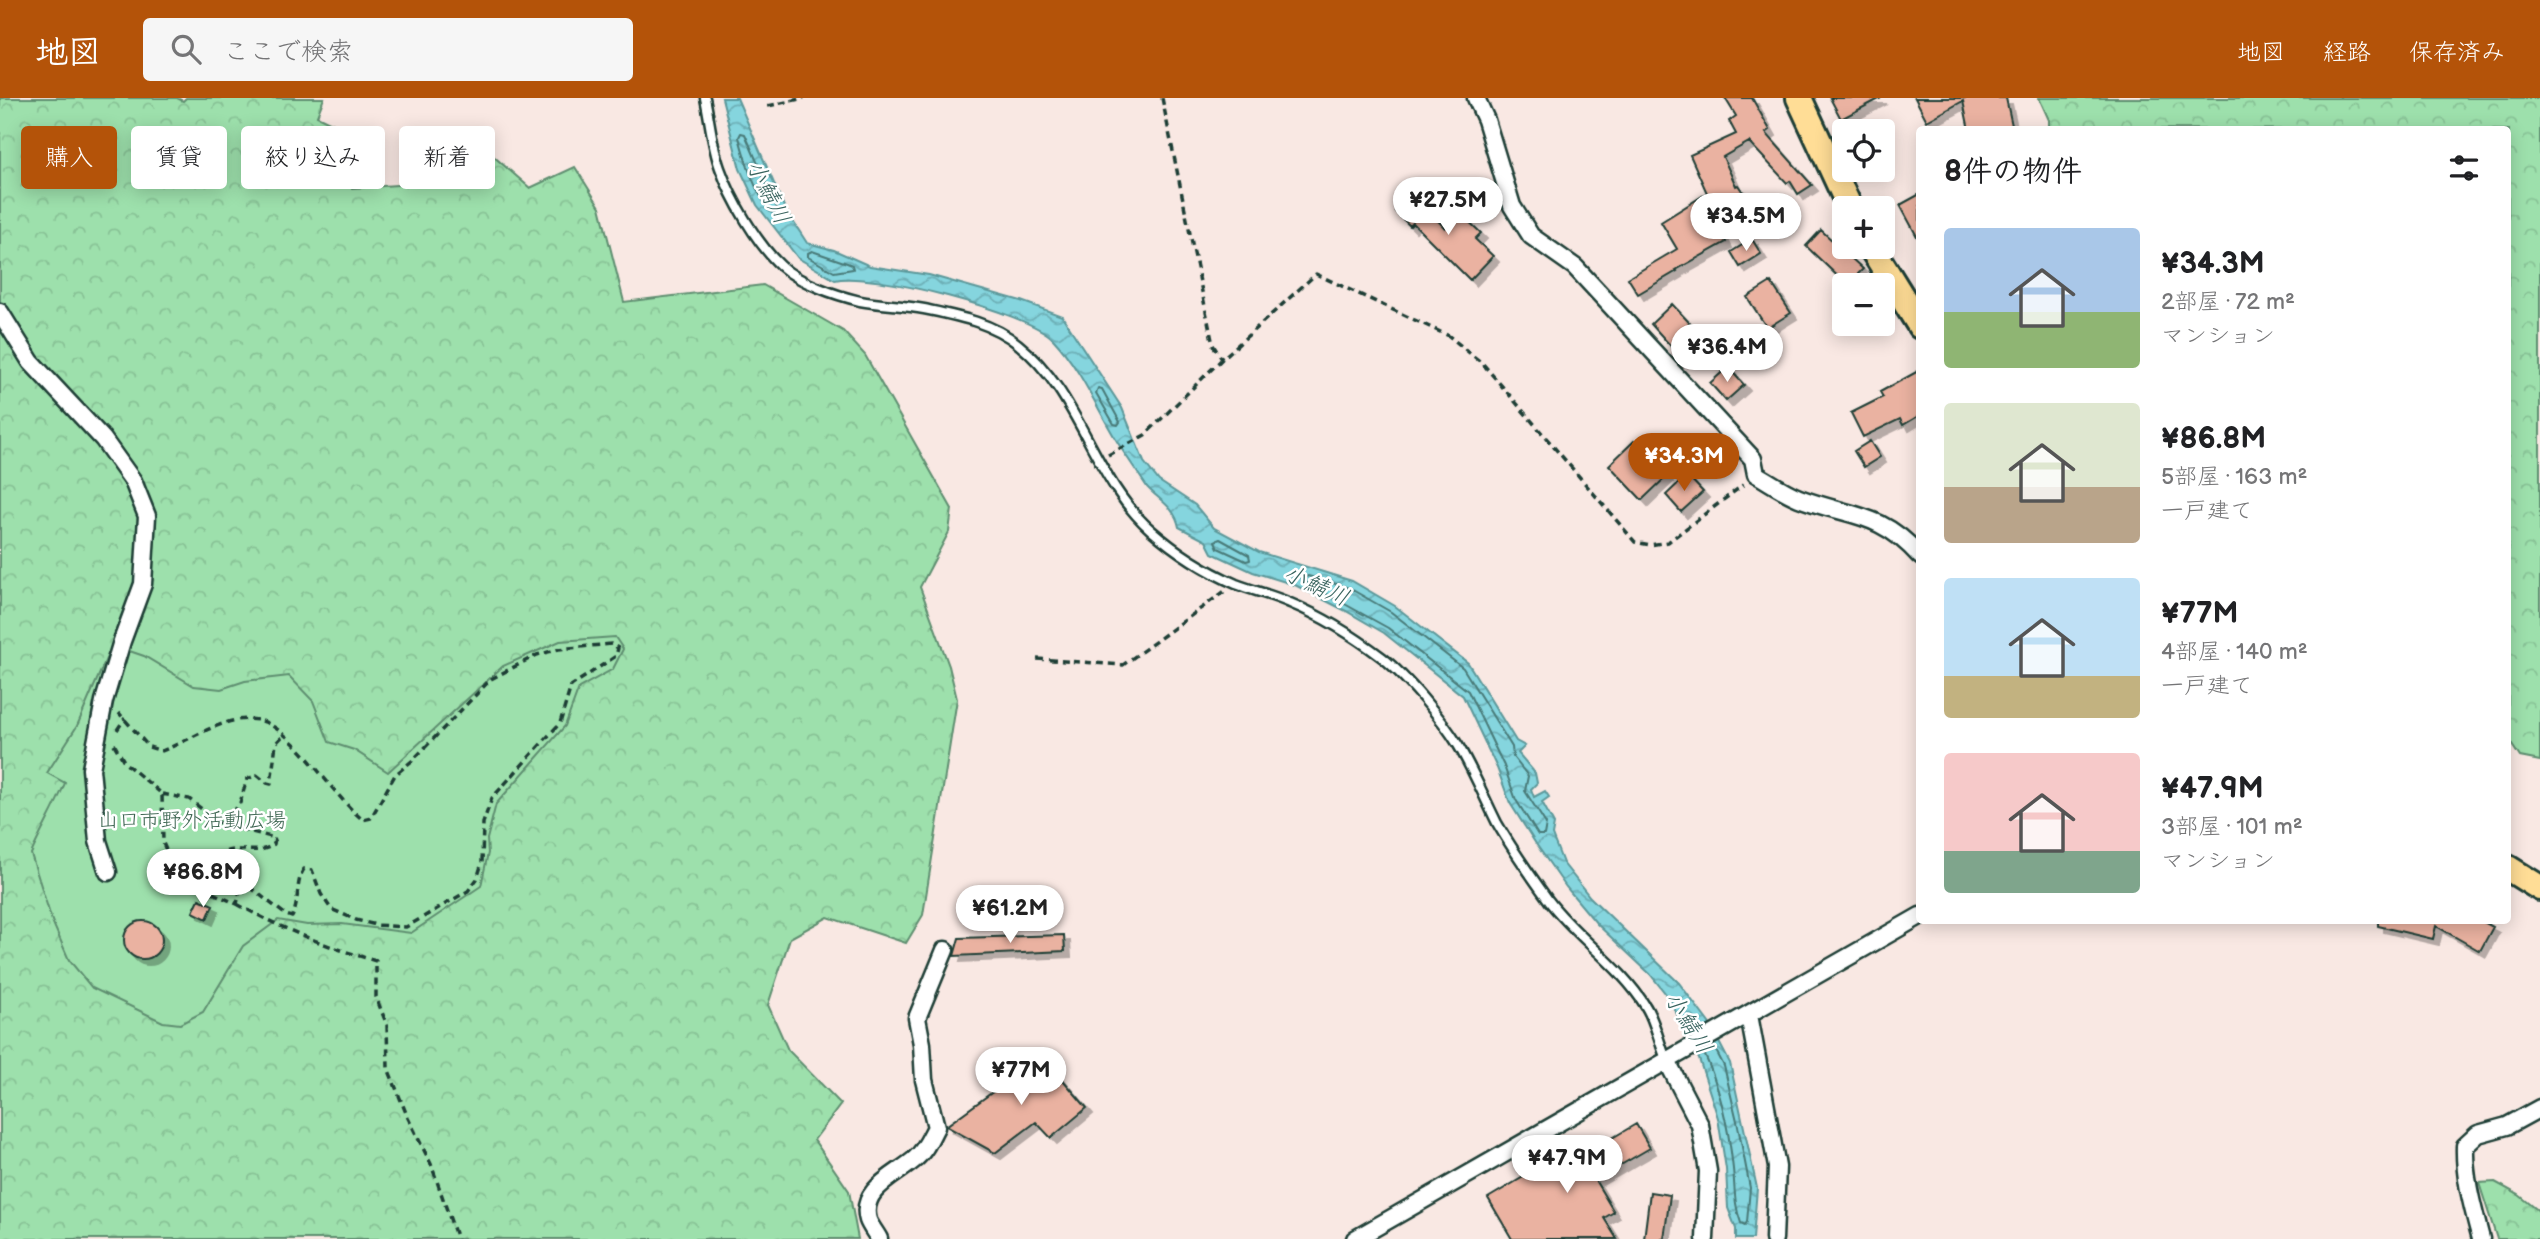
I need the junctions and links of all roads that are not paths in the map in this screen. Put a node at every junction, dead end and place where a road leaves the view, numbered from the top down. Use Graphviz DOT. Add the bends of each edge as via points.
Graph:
graph roads {
  1 [pos="705,98"];
  2 [pos="1476,98"];
  3 [pos="1798,98"];
  4 [pos="1844,196"];
  5 [pos="1878,259"];
  6 [pos="0,312"];
  7 [pos="1916,320"];
  8 [pos="1916,552"];
  9 [pos="2511,870"];
  10 [pos="108,872"];
  11 [pos="2540,888"];
  12 [pos="1916,918"];
  13 [pos="945,950"];
  14 [pos="1742,1019"];
  15 [pos="1672,1058"];
  16 [pos="2540,1108"];
  17 [pos="879,1239"];
  18 [pos="1355,1239"];
  19 [pos="1705,1239"];
  20 [pos="1774,1239"];
  21 [pos="2481,1239"];
  1 -- 15 [label="lane" via="720,168 758,239 781,266 799,278 860,301 963,317 1016,342 1067,398 1112,483 1149,528 1191,559 1236,583 1335,624 1386,661 1458,745 1499,827 1551,903 1648,1009 1658,1042"];
  2 -- 8 [label="street" via="1512,206 1531,236 1575,267 1613,307 1753,459 1756,474 1798,498 1889,527"];
  3 -- 4 [label="main road"];
  5 -- 7 [label="main road"];
  6 -- 10 [label="street" via="31,362 103,439 133,481 147,516 143,584 104,701 91,769 98,841"];
  9 -- 11 [label="main road"];
  12 -- 14 [label="street"];
  13 -- 17 [label="street" via="917,1018 924,1080 936,1127 916,1158 880,1182 867,1205 868,1220"];
  14 -- 15 [label="street"];
  14 -- 20 [label="street" via="1777,1167"];
  15 -- 18 [label="street"];
  15 -- 19 [label="street" via="1700,1125 1709,1171"];
  16 -- 21 [label="street" via="2507,1126 2478,1134 2465,1146 2464,1162"];
}
